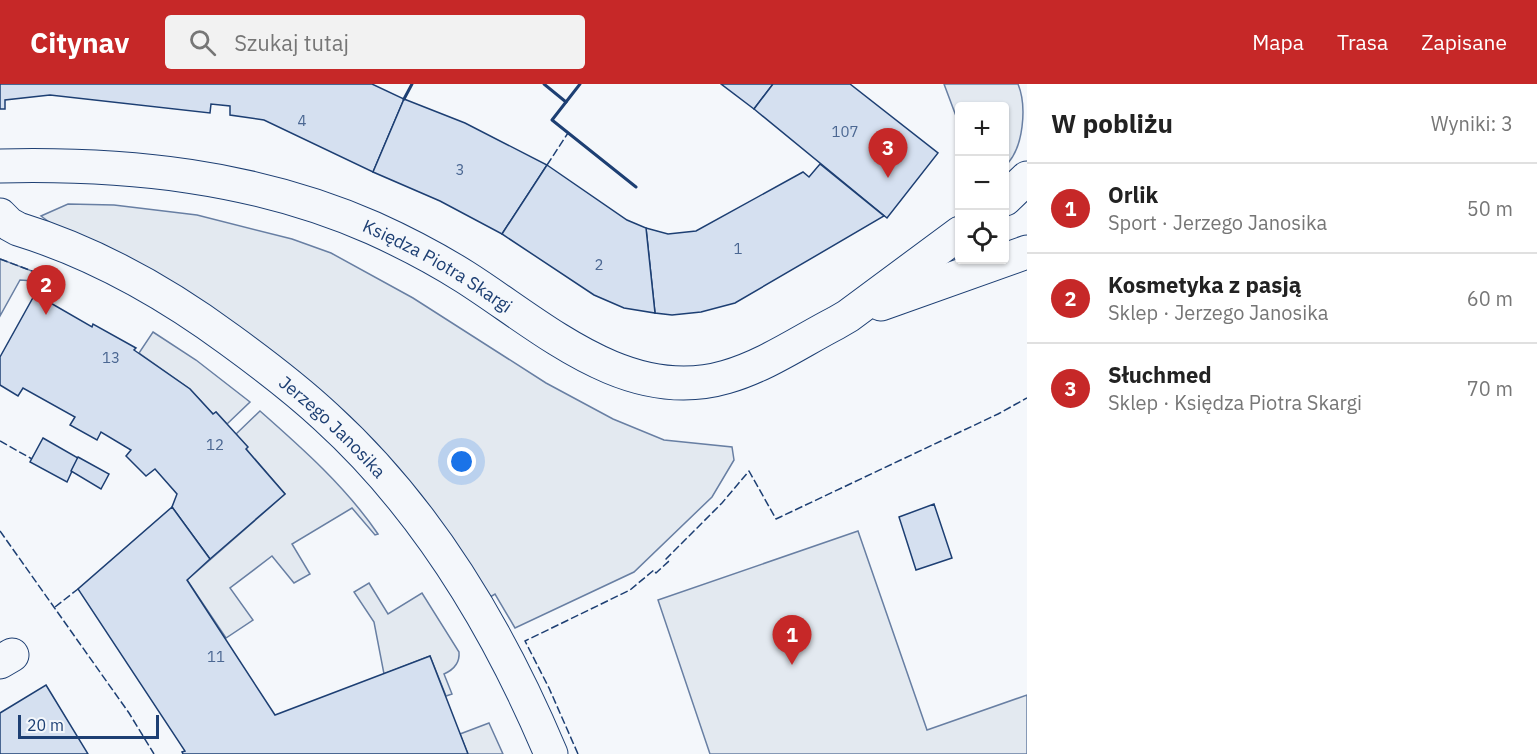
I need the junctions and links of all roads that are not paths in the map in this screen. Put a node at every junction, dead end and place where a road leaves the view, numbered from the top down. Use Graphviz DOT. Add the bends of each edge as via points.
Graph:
graph roads {
  1 [pos="0,166"];
  2 [pos="1027,178"];
  3 [pos="1009,195"];
  4 [pos="0,215"];
  5 [pos="955,237"];
  6 [pos="1027,252"];
  7 [pos="849,316"];
  8 [pos="551,754"];
  1 -- 7 [label="street, Księdza Piotra Skargi" via="150,170 253,188 314,205 372,227 433,258 581,352 612,368 649,379 686,382 726,377"];
  2 -- 3 [label="street"];
  4 -- 8 [label="street, Jerzego Janosika" via="18,229 88,254 166,296 253,357 327,418 401,498 440,551 499,644"];
  5 -- 7 [label="street, Księdza Piotra Skargi"];
  6 -- 7 [label="street, Księdza Piotra Skargi"];
}
